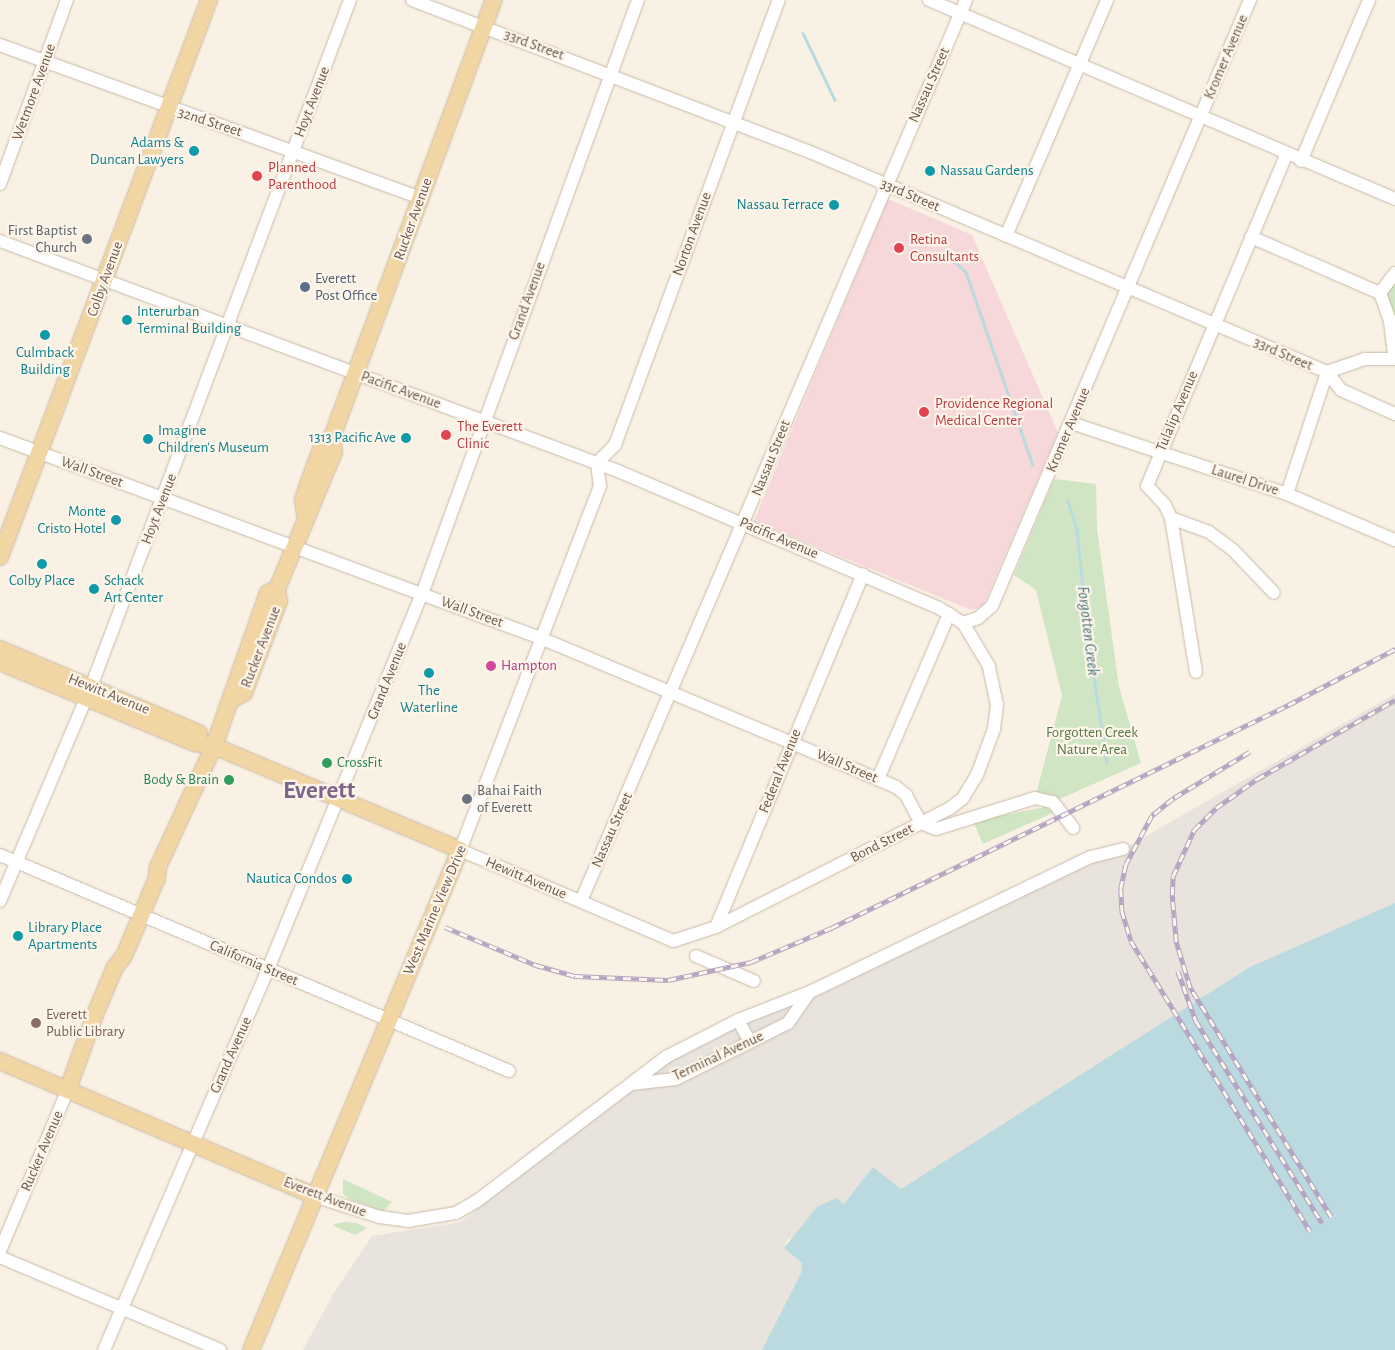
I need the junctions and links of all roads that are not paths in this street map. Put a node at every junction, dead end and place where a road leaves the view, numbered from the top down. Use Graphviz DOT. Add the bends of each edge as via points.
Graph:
graph roads {
  1 [pos="67,0"];
  2 [pos="208,0"];
  3 [pos="350,0"];
  4 [pos="412,0"];
  5 [pos="494,0"];
  6 [pos="638,0"];
  7 [pos="779,0"];
  8 [pos="929,0"];
  9 [pos="966,0"];
  10 [pos="1107,0"];
  11 [pos="1250,0"];
  12 [pos="1369,0"];
  13 [pos="960,14"];
  14 [pos="484,27"];
  15 [pos="0,45"];
  16 [pos="45,61"];
  17 [pos="1079,65"];
  18 [pos="612,74"];
  19 [pos="169,109"];
  20 [pos="1200,116"];
  21 [pos="733,120"];
  22 [pos="293,151"];
  23 [pos="1286,155"];
  24 [pos="1301,161"];
  25 [pos="0,184"];
  26 [pos="885,184"];
  27 [pos="421,198"];
  28 [pos="1395,199"];
  29 [pos="1006,236"];
  30 [pos="1251,237"];
  31 [pos="0,241"];
  32 [pos="1395,273"];
  33 [pos="104,280"];
  34 [pos="1128,288"];
  35 [pos="1380,293"];
  36 [pos="1214,324"];
  37 [pos="229,326"];
  38 [pos="1395,359"];
  39 [pos="356,373"];
  40 [pos="1330,378"];
  41 [pos="1395,407"];
  42 [pos="1395,414"];
  43 [pos="484,421"];
  44 [pos="1071,423"];
  45 [pos="0,438"];
  46 [pos="40,453"];
  47 [pos="1159,453"];
  48 [pos="598,463"];
  49 [pos="1287,494"];
  50 [pos="163,498"];
  51 [pos="1171,518"];
  52 [pos="744,523"];
  53 [pos="1395,540"];
  54 [pos="293,546"];
  55 [pos="0,557"];
  56 [pos="863,574"];
  57 [pos="1274,593"];
  58 [pos="422,594"];
  59 [pos="948,614"];
  60 [pos="963,623"];
  61 [pos="543,639"];
  62 [pos="0,649"];
  63 [pos="0,662"];
  64 [pos="1196,672"];
  65 [pos="88,692"];
  66 [pos="672,694"];
  67 [pos="791,742"];
  68 [pos="214,746"];
  69 [pos="878,779"];
  70 [pos="339,799"];
  71 [pos="921,823"];
  72 [pos="1073,828"];
  73 [pos="1123,849"];
  74 [pos="460,850"];
  75 [pos="0,855"];
  76 [pos="17,862"];
  77 [pos="0,902"];
  78 [pos="581,902"];
  79 [pos="141,915"];
  80 [pos="716,927"];
  81 [pos="696,956"];
  82 [pos="268,969"];
  83 [pos="754,981"];
  84 [pos="810,992"];
  85 [pos="389,1020"];
  86 [pos="738,1020"];
  87 [pos="750,1042"];
  88 [pos="0,1061"];
  89 [pos="509,1071"];
  90 [pos="630,1084"];
  91 [pos="68,1089"];
  92 [pos="192,1142"];
  93 [pos="317,1197"];
  94 [pos="0,1251"];
  95 [pos="0,1257"];
  96 [pos="122,1308"];
  97 [pos="104,1350"];
  98 [pos="220,1350"];
  99 [pos="251,1350"];
  1 -- 16 [label="street, Wetmore Avenue"];
  2 -- 19 [label="main road, Colby Avenue"];
  3 -- 22 [label="street, Hoyt Avenue"];
  4 -- 14 [label="street, 33rd Street"];
  5 -- 14 [label="main road, Rucker Avenue"];
  6 -- 18 [label="street, Grand Avenue"];
  7 -- 21 [label="street, Norton Avenue"];
  8 -- 13 [label="street"];
  9 -- 13 [label="street, Nassau Street"];
  10 -- 17 [label="street"];
  11 -- 20 [label="street, Kromer Avenue"];
  12 -- 24 [label="street"];
  13 -- 17 [label="street"];
  13 -- 26 [label="street, Nassau Street"];
  14 -- 18 [label="street, 33rd Street"];
  14 -- 27 [label="main road, Rucker Avenue"];
  15 -- 16 [label="street, 32nd Street"];
  16 -- 19 [label="street, 32nd Street"];
  16 -- 25 [label="street, Wetmore Avenue"];
  17 -- 20 [label="street"];
  17 -- 29 [label="street"];
  18 -- 21 [label="street, 33rd Street"];
  18 -- 43 [label="street, Grand Avenue"];
  19 -- 22 [label="street, 32nd Street"];
  19 -- 33 [label="main road, Colby Avenue"];
  20 -- 23 [label="street"];
  20 -- 34 [label="street, Kromer Avenue"];
  21 -- 26 [label="street, 33rd Street"];
  21 -- 48 [label="street, Norton Avenue" via="615,445"];
  22 -- 27 [label="street, 32nd Street"];
  22 -- 37 [label="street, Hoyt Avenue"];
  23 -- 24 [label="street"];
  23 -- 30 [label="street, Tulalip Avenue"];
  24 -- 28 [label="street"];
  26 -- 29 [label="street, 33rd Street"];
  26 -- 52 [label="street, Nassau Street"];
  27 -- 39 [label="main road, Rucker Avenue"];
  29 -- 34 [label="street, 33rd Street"];
  30 -- 35 [label="street"];
  30 -- 36 [label="street, Tulalip Avenue"];
  31 -- 33 [label="street, Pacific Avenue"];
  32 -- 35 [label="street"];
  33 -- 37 [label="street, Pacific Avenue"];
  33 -- 46 [label="main road, Colby Avenue"];
  34 -- 36 [label="street, 33rd Street"];
  34 -- 44 [label="street, Kromer Avenue"];
  35 -- 38 [label="street" via="1390,320"];
  36 -- 40 [label="street, 33rd Street"];
  36 -- 47 [label="street, Tulalip Avenue"];
  37 -- 39 [label="street, Pacific Avenue"];
  37 -- 50 [label="street, Hoyt Avenue"];
  38 -- 40 [label="street" via="1364,359"];
  39 -- 43 [label="street, Pacific Avenue"];
  39 -- 54 [label="main road, Rucker Avenue" via="332,437 322,447 303,500 305,514"];
  40 -- 41 [label="street"];
  40 -- 42 [label="street, 33rd Street" via="1341,390"];
  40 -- 49 [label="street, Laurel Drive"];
  43 -- 48 [label="street, Pacific Avenue"];
  43 -- 58 [label="street, Grand Avenue"];
  44 -- 47 [label="street, Laurel Drive"];
  44 -- 60 [label="street, Kromer Avenue" via="992,606 978,618"];
  45 -- 46 [label="street, Wall Street"];
  46 -- 50 [label="street, Wall Street"];
  46 -- 55 [label="main road, Colby Avenue"];
  47 -- 49 [label="street, Laurel Drive"];
  47 -- 51 [label="street, Tulalip Avenue" via="1147,486 1165,505"];
  48 -- 52 [label="street, Pacific Avenue"];
  48 -- 61 [label="street, West Marine View Drive" via="600,486"];
  49 -- 53 [label="street"];
  50 -- 54 [label="street, Wall Street"];
  50 -- 65 [label="street, Hoyt Avenue"];
  51 -- 57 [label="street" via="1209,532 1233,550"];
  51 -- 64 [label="street, Tulalip Avenue"];
  52 -- 56 [label="street, Pacific Avenue"];
  52 -- 66 [label="street, Nassau Street"];
  54 -- 58 [label="street, Wall Street"];
  54 -- 68 [label="main road, Rucker Avenue" via="276,590 279,601 244,693 233,699"];
  56 -- 59 [label="street, Pacific Avenue"];
  56 -- 67 [label="street, Federal Avenue"];
  58 -- 61 [label="street, Wall Street"];
  58 -- 70 [label="street, Grand Avenue"];
  59 -- 60 [label="street, Pacific Avenue"];
  59 -- 69 [label="street"];
  60 -- 71 [label="street" via="983,652 994,679 998,705 994,729 977,775 963,798"];
  61 -- 66 [label="street, Wall Street"];
  61 -- 74 [label="street, West Marine View Drive"];
  62 -- 65 [label="main road, Hewitt Avenue"];
  63 -- 65 [label="main road, Hewitt Avenue"];
  65 -- 68 [label="main road, Hewitt Avenue" via="195,743"];
  65 -- 76 [label="street, Hoyt Avenue"];
  66 -- 67 [label="street, Wall Street"];
  66 -- 78 [label="street, Nassau Street"];
  67 -- 69 [label="street, Wall Street"];
  67 -- 80 [label="street, Federal Avenue"];
  68 -- 70 [label="main road, Hewitt Avenue"];
  68 -- 79 [label="main road, Rucker Avenue" via="196,787 197,798 181,837 166,871 157,878"];
  69 -- 71 [label="street, Wall Street" via="906,795"];
  70 -- 74 [label="main road, Hewitt Avenue"];
  70 -- 82 [label="street, Grand Avenue"];
  71 -- 72 [label="street, Bond Street" via="936,829 1035,798 1053,802"];
  71 -- 80 [label="street, Bond Street"];
  73 -- 84 [label="street, Terminal Avenue" via="1091,857"];
  74 -- 78 [label="street, Hewitt Avenue"];
  74 -- 85 [label="main road, West Marine View Drive"];
  75 -- 76 [label="street, California Street"];
  76 -- 77 [label="street, Hoyt Avenue"];
  76 -- 79 [label="street, California Street"];
  78 -- 80 [label="street, Hewitt Avenue" via="673,941"];
  79 -- 82 [label="street, California Street"];
  79 -- 91 [label="main road, Rucker Avenue" via="96,1010"];
  81 -- 83 [label="street"];
  82 -- 85 [label="street, California Street"];
  82 -- 92 [label="street, Grand Avenue"];
  84 -- 86 [label="street, Terminal Avenue"];
  84 -- 87 [label="street, Terminal Avenue" via="788,1023"];
  85 -- 89 [label="street, California Street"];
  85 -- 93 [label="main road, West Marine View Drive"];
  86 -- 87 [label="street"];
  86 -- 90 [label="street, Terminal Avenue" via="666,1056"];
  87 -- 90 [label="street, Terminal Avenue" via="676,1079"];
  88 -- 91 [label="main road, Everett Avenue"];
  90 -- 93 [label="street, Everett Avenue" via="477,1201 456,1213 408,1221 366,1214"];
  91 -- 92 [label="main road, Everett Avenue"];
  91 -- 94 [label="street, Rucker Avenue"];
  92 -- 93 [label="main road, Everett Avenue"];
  92 -- 96 [label="street, Grand Avenue"];
  93 -- 99 [label="main road, West Marine View Drive"];
  95 -- 96 [label="street"];
  96 -- 97 [label="street, Grand Avenue"];
  96 -- 98 [label="street"];
}
